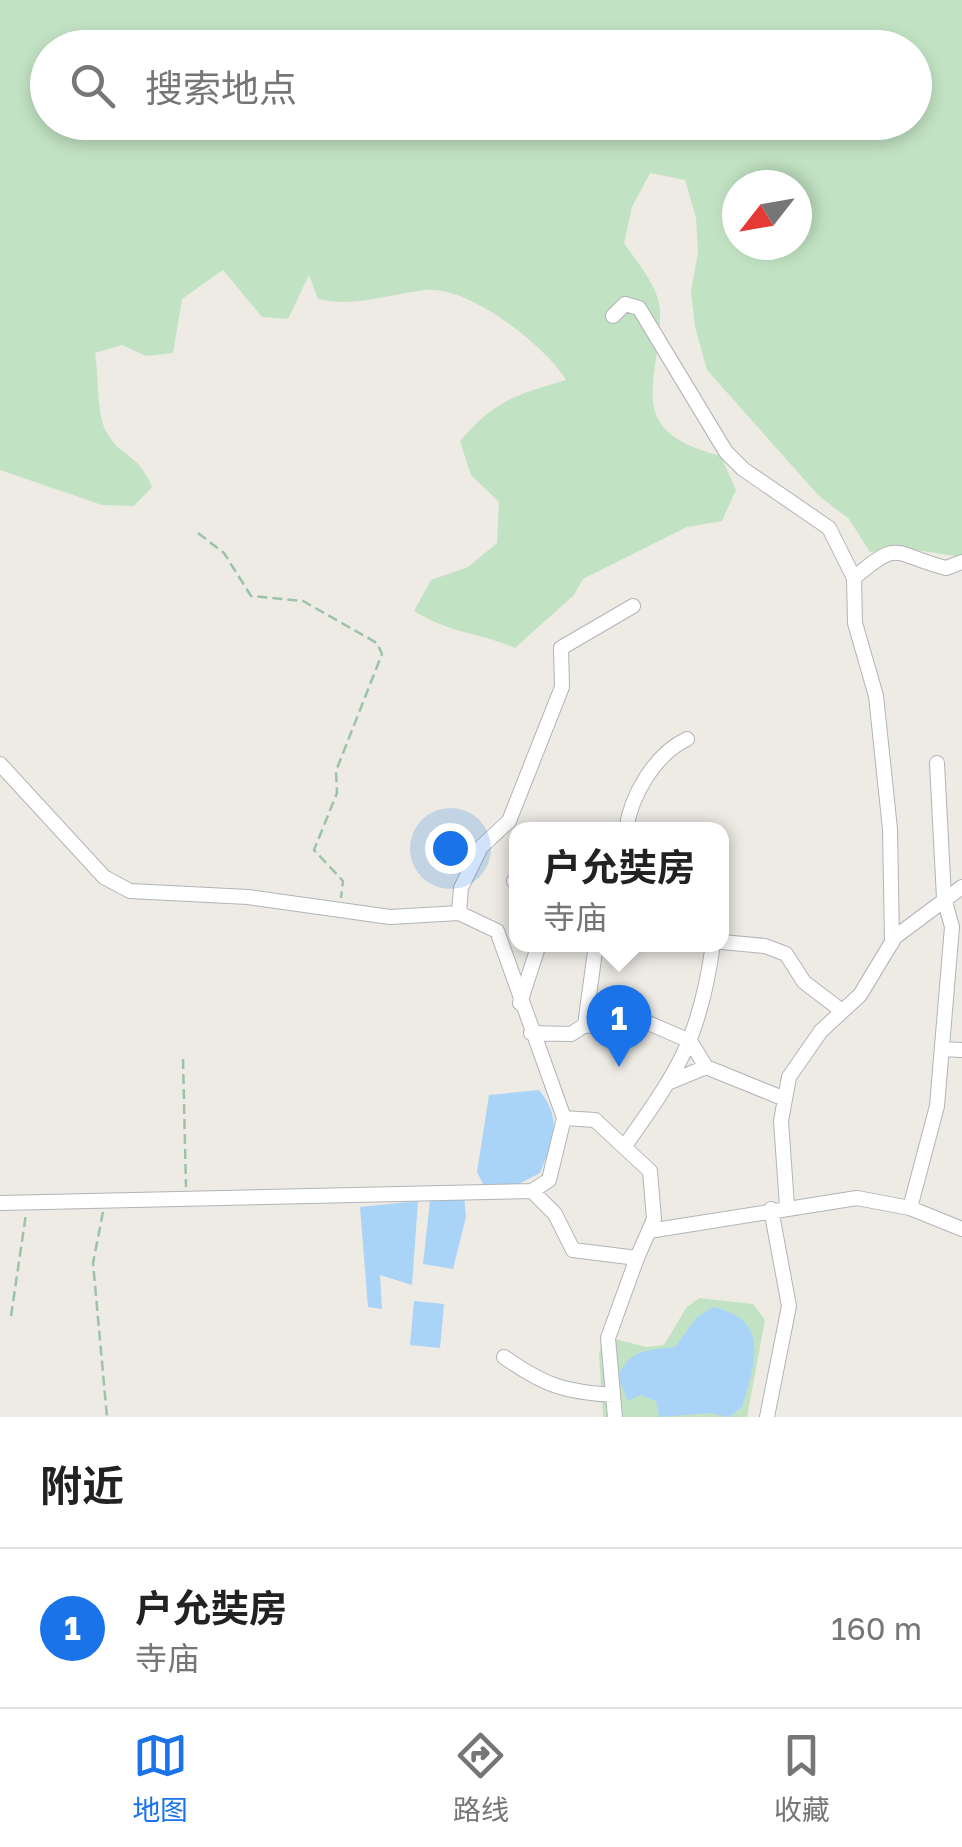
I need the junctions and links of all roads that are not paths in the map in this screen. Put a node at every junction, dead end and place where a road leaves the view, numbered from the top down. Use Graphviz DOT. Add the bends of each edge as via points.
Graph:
graph roads {
  1 [pos="613,316"];
  2 [pos="962,562"];
  3 [pos="854,578"];
  4 [pos="633,606"];
  5 [pos="687,739"];
  6 [pos="936,763"];
  7 [pos="0,764"];
  8 [pos="627,822"];
  9 [pos="962,888"];
  10 [pos="944,898"];
  11 [pos="459,913"];
  12 [pos="729,943"];
  13 [pos="892,943"];
  14 [pos="536,952"];
  15 [pos="595,952"];
  16 [pos="712,952"];
  17 [pos="520,1002"];
  18 [pos="842,1011"];
  19 [pos="585,1026"];
  20 [pos="531,1033"];
  21 [pos="690,1040"];
  22 [pos="942,1049"];
  23 [pos="962,1050"];
  24 [pos="706,1067"];
  25 [pos="670,1082"];
  26 [pos="785,1099"];
  27 [pos="564,1118"];
  28 [pos="624,1146"];
  29 [pos="532,1192"];
  30 [pos="0,1203"];
  31 [pos="779,1208"];
  32 [pos="910,1208"];
  33 [pos="961,1224"];
  34 [pos="648,1231"];
  35 [pos="637,1258"];
  36 [pos="504,1357"];
  37 [pos="613,1395"];
  38 [pos="615,1417"];
  39 [pos="767,1417"];
  1 -- 3 [label="street" via="625,304 639,308 726,452 828,528"];
  2 -- 3 [label="street" via="946,568 896,549"];
  3 -- 13 [label="street" via="855,623 876,696 890,829"];
  4 -- 11 [label="street" via="561,648 562,687 508,822 481,847 460,888"];
  5 -- 8 [label="street" via="671,747 648,776"];
  6 -- 10 [label="street"];
  7 -- 11 [label="street" via="104,876 130,891 248,897 390,917"];
  9 -- 10 [label="street"];
  10 -- 13 [label="street"];
  10 -- 22 [label="street" via="952,927"];
  11 -- 17 [label="street" via="497,931"];
  12 -- 18 [label="street" via="786,954 804,982"];
  13 -- 18 [label="street" via="860,995"];
  14 -- 17 [label="street"];
  15 -- 19 [label="street"];
  16 -- 21 [label="street" via="705,1001"];
  17 -- 20 [label="street"];
  18 -- 26 [label="street" via="789,1077"];
  19 -- 20 [label="street" via="571,1034"];
  19 -- 21 [label="street" via="630,1031 646,1022"];
  20 -- 27 [label="street"];
  21 -- 24 [label="street"];
  21 -- 25 [label="street"];
  22 -- 23 [label="street"];
  22 -- 32 [label="street" via="937,1106"];
  24 -- 25 [label="street"];
  24 -- 26 [label="street"];
  25 -- 28 [label="street"];
  26 -- 31 [label="street"];
  27 -- 28 [label="street" via="596,1120"];
  27 -- 29 [label="street" via="549,1180"];
  28 -- 34 [label="street" via="650,1171 654,1219"];
  29 -- 30 [label="street"];
  29 -- 35 [label="street" via="554,1214 573,1250"];
  31 -- 32 [label="street" via="857,1198"];
  31 -- 34 [label="street"];
  31 -- 39 [label="street" via="789,1306"];
  32 -- 33 [label="street"];
  34 -- 35 [label="street"];
  35 -- 37 [label="street" via="608,1338"];
  36 -- 37 [label="street" via="565,1392"];
  37 -- 38 [label="street"];
}
